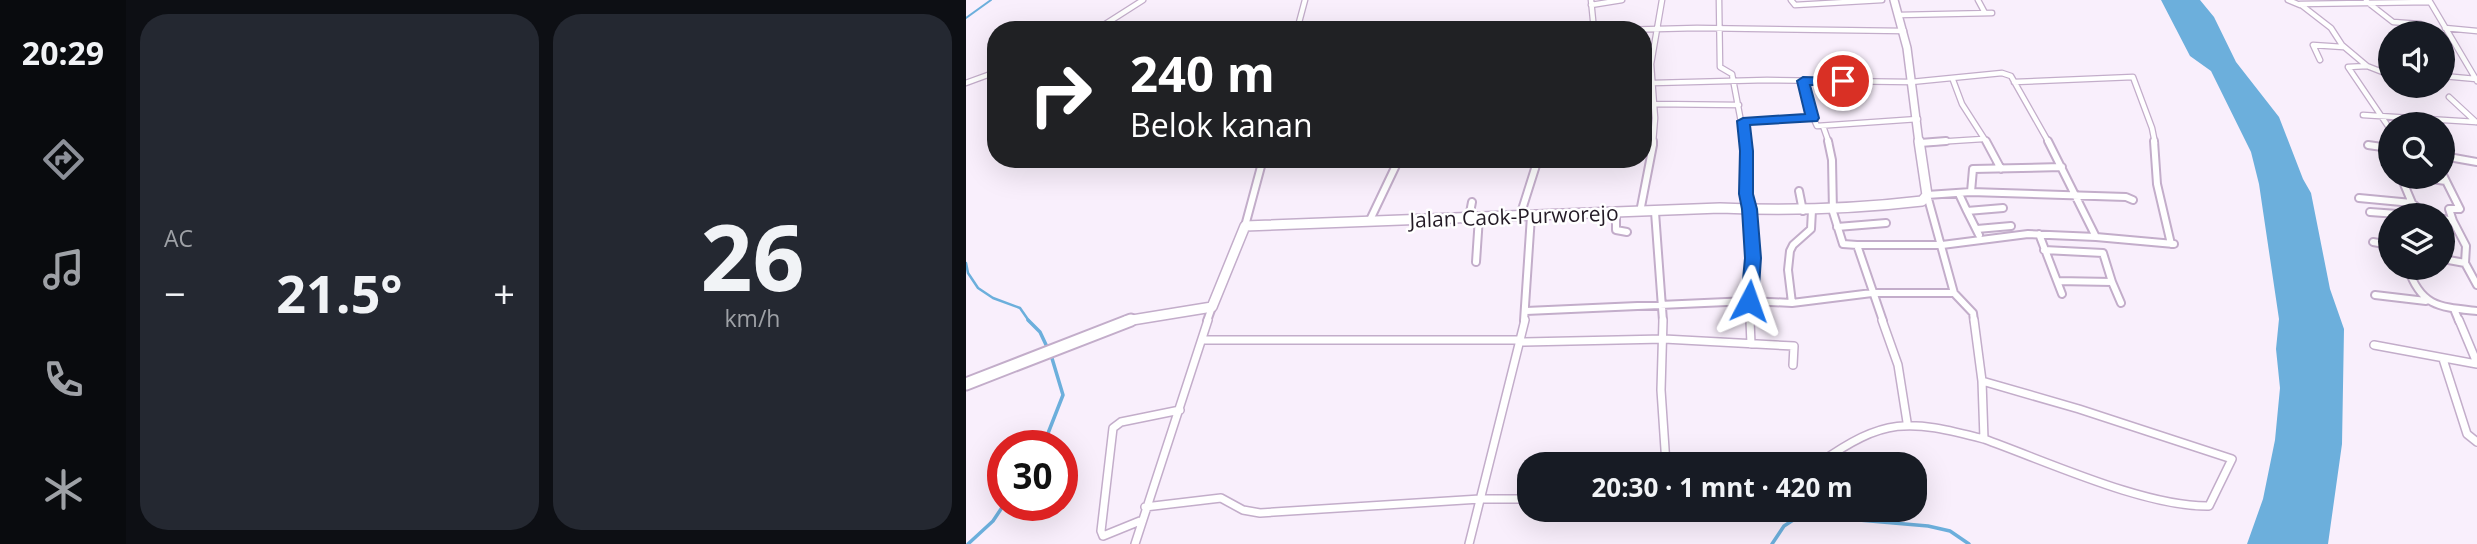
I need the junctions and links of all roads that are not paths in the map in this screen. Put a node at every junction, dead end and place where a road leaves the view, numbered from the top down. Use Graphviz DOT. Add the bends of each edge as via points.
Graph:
graph roads {
  1 [pos="1143,0"];
  2 [pos="1305,0"];
  3 [pos="1622,0"];
  4 [pos="1661,0"];
  5 [pos="1719,0"];
  6 [pos="1790,0"];
  7 [pos="1882,0"];
  8 [pos="1894,0"];
  9 [pos="1978,0"];
  10 [pos="2288,0"];
  11 [pos="2366,1"];
  12 [pos="2429,1"];
  13 [pos="1591,3"];
  14 [pos="2300,5"];
  15 [pos="1985,13"];
  16 [pos="1993,13"];
  17 [pos="1899,15"];
  18 [pos="1110,21"];
  19 [pos="1299,21"];
  20 [pos="1593,21"];
  21 [pos="2392,21"];
  22 [pos="2441,21"];
  23 [pos="1652,28"];
  24 [pos="1657,28"];
  25 [pos="1720,29"];
  26 [pos="2455,29"];
  27 [pos="2477,31"];
  28 [pos="1904,32"];
  29 [pos="2455,44"];
  30 [pos="2345,48"];
  31 [pos="1652,58"];
  32 [pos="2320,60"];
  33 [pos="1858,63"];
  34 [pos="2468,65"];
  35 [pos="2367,66"];
  36 [pos="2477,66"];
  37 [pos="2378,70"];
  38 [pos="1652,74"];
  39 [pos="987,75"];
  40 [pos="2455,77"];
  41 [pos="1952,80"];
  42 [pos="2476,80"];
  43 [pos="1734,81"];
  44 [pos="1803,81"];
  45 [pos="1865,82"];
  46 [pos="1911,82"];
  47 [pos="2014,82"];
  48 [pos="966,83"];
  49 [pos="1653,84"];
  50 [pos="2450,98"];
  51 [pos="1655,104"];
  52 [pos="2449,104"];
  53 [pos="2457,104"];
  54 [pos="1739,105"];
  55 [pos="2379,112"];
  56 [pos="2362,115"];
  57 [pos="2378,117"];
  58 [pos="1812,118"];
  59 [pos="1918,119"];
  60 [pos="1743,121"];
  61 [pos="2455,121"];
  62 [pos="1823,126"];
  63 [pos="1983,139"];
  64 [pos="1920,144"];
  65 [pos="1653,145"];
  66 [pos="2368,145"];
  67 [pos="2378,147"];
  68 [pos="1652,150"];
  69 [pos="2455,158"];
  70 [pos="2477,162"];
  71 [pos="2062,167"];
  72 [pos="1261,168"];
  73 [pos="1395,168"];
  74 [pos="1535,168"];
  75 [pos="1649,168"];
  76 [pos="2001,169"];
  77 [pos="2406,189"];
  78 [pos="2450,189"];
  79 [pos="1799,191"];
  80 [pos="1971,192"];
  81 [pos="1959,194"];
  82 [pos="1927,195"];
  83 [pos="2077,197"];
  84 [pos="2359,198"];
  85 [pos="2133,200"];
  86 [pos="1472,202"];
  87 [pos="2412,203"];
  88 [pos="2003,208"];
  89 [pos="1750,209"];
  90 [pos="2455,209"];
  91 [pos="1807,210"];
  92 [pos="1833,210"];
  93 [pos="1967,211"];
  94 [pos="1640,212"];
  95 [pos="1655,212"];
  96 [pos="2370,212"];
  97 [pos="2378,213"];
  98 [pos="1616,214"];
  99 [pos="1520,216"];
  100 [pos="1531,216"];
  101 [pos="1474,218"];
  102 [pos="1369,222"];
  103 [pos="1886,223"];
  104 [pos="2455,225"];
  105 [pos="1245,226"];
  106 [pos="2011,226"];
  107 [pos="1837,228"];
  108 [pos="1627,232"];
  109 [pos="2039,234"];
  110 [pos="2096,237"];
  111 [pos="2373,242"];
  112 [pos="2378,243"];
  113 [pos="1857,245"];
  114 [pos="1942,245"];
  115 [pos="2045,250"];
  116 [pos="2455,261"];
  117 [pos="1476,262"];
  118 [pos="2465,263"];
  119 [pos="2412,280"];
  120 [pos="2057,281"];
  121 [pos="2112,282"];
  122 [pos="2477,285"];
  123 [pos="1872,293"];
  124 [pos="1954,293"];
  125 [pos="2062,294"];
  126 [pos="2375,295"];
  127 [pos="1749,301"];
  128 [pos="2426,301"];
  129 [pos="1792,303"];
  130 [pos="2121,303"];
  131 [pos="1663,304"];
  132 [pos="1212,307"];
  133 [pos="2454,309"];
  134 [pos="1526,311"];
  135 [pos="2477,311"];
  136 [pos="1664,339"];
  137 [pos="1203,340"];
  138 [pos="1521,341"];
  139 [pos="1751,344"];
  140 [pos="2374,345"];
  141 [pos="2443,359"];
  142 [pos="2477,364"];
  143 [pos="1793,365"];
  144 [pos="1982,381"];
  145 [pos="966,384"];
  146 [pos="1180,410"];
  147 [pos="1907,422"];
  148 [pos="1984,439"];
  149 [pos="2477,442"];
  150 [pos="1665,452"];
  151 [pos="1837,452"];
  152 [pos="1480,499"];
  153 [pos="1517,499"];
  154 [pos="1145,507"];
  155 [pos="1140,522"];
  156 [pos="1135,544"];
  157 [pos="1469,544"];
  1 -- 18 [label="street"];
  2 -- 19 [label="street"];
  3 -- 13 [label="street"];
  4 -- 24 [label="street"];
  5 -- 25 [label="street"];
  6 -- 7 [label="street" via="1796,5"];
  8 -- 17 [label="street"];
  9 -- 15 [label="street"];
  10 -- 14 [label="street"];
  11 -- 12 [label="street"];
  11 -- 14 [label="street"];
  11 -- 21 [label="street"];
  12 -- 22 [label="street"];
  13 -- 20 [label="street"];
  14 -- 30 [label="street" via="2334,31"];
  15 -- 16 [label="street"];
  15 -- 17 [label="street"];
  17 -- 28 [label="street"];
  23 -- 24 [label="street"];
  24 -- 25 [label="street"];
  24 -- 31 [label="street"];
  25 -- 28 [label="street"];
  25 -- 43 [label="street" via="1720,68 1732,73"];
  26 -- 27 [label="street"];
  28 -- 46 [label="street"];
  29 -- 34 [label="street"];
  30 -- 32 [label="street" via="2313,45"];
  30 -- 35 [label="street"];
  33 -- 45 [label="street"];
  34 -- 36 [label="street"];
  34 -- 42 [label="street"];
  35 -- 37 [label="street"];
  35 -- 55 [label="street" via="2348,67"];
  38 -- 49 [label="street"];
  39 -- 48 [label="street"];
  40 -- 42 [label="street"];
  41 -- 46 [label="street"];
  41 -- 47 [label="street" via="2003,73"];
  41 -- 63 [label="street"];
  43 -- 44 [label="street"];
  43 -- 49 [label="street"];
  43 -- 54 [label="street"];
  44 -- 45 [label="street"];
  44 -- 58 [label="street"];
  45 -- 46 [label="street"];
  46 -- 59 [label="street"];
  47 -- 71 [label="street"];
  47 -- 110 [label="street" via="2133,77 2152,128 2157,184 2172,244"];
  49 -- 51 [label="street"];
  50 -- 53 [label="street"];
  51 -- 54 [label="street"];
  51 -- 65 [label="street"];
  52 -- 53 [label="street"];
  53 -- 61 [label="street" via="2476,122"];
  54 -- 60 [label="street"];
  56 -- 57 [label="street"];
  58 -- 60 [label="street"];
  58 -- 62 [label="street" via="1817,126"];
  59 -- 62 [label="street"];
  59 -- 64 [label="street"];
  60 -- 89 [label="street"];
  62 -- 92 [label="street" via="1833,158"];
  63 -- 64 [label="street"];
  63 -- 76 [label="street"];
  64 -- 82 [label="street"];
  65 -- 68 [label="street"];
  66 -- 67 [label="street"];
  69 -- 70 [label="street"];
  71 -- 76 [label="street"];
  71 -- 83 [label="street"];
  72 -- 105 [label="street"];
  73 -- 102 [label="street"];
  74 -- 99 [label="street"];
  75 -- 94 [label="street"];
  76 -- 80 [label="street" via="1973,169"];
  77 -- 87 [label="street"];
  78 -- 90 [label="street" via="2460,209"];
  79 -- 91 [label="street"];
  80 -- 81 [label="street"];
  80 -- 83 [label="street"];
  81 -- 82 [label="street"];
  81 -- 93 [label="street"];
  82 -- 92 [label="street, Jalan Caok-Purworejo" via="1915,203"];
  82 -- 114 [label="street"];
  83 -- 85 [label="street"];
  83 -- 110 [label="street"];
  84 -- 87 [label="street"];
  86 -- 101 [label="street"];
  88 -- 93 [label="street"];
  89 -- 91 [label="street, Jalan Caok-Purworejo"];
  89 -- 95 [label="street, Jalan Caok-Purworejo"];
  89 -- 127 [label="street" via="1753,258"];
  91 -- 92 [label="street, Jalan Caok-Purworejo"];
  91 -- 129 [label="street" via="1813,227 1810,235 1793,245 1788,255"];
  92 -- 107 [label="street"];
  93 -- 106 [label="street" via="1978,232"];
  94 -- 95 [label="street, Jalan Caok-Purworejo"];
  94 -- 98 [label="street, Jalan Caok-Purworejo"];
  95 -- 131 [label="street"];
  96 -- 97 [label="street"];
  98 -- 100 [label="street, Jalan Caok-Purworejo"];
  98 -- 108 [label="street" via="1617,232"];
  99 -- 100 [label="street, Jalan Caok-Purworejo"];
  99 -- 101 [label="street, Jalan Caok-Purworejo"];
  100 -- 134 [label="street"];
  101 -- 102 [label="street, Jalan Caok-Purworejo"];
  101 -- 117 [label="street"];
  102 -- 105 [label="street, Jalan Caok-Purworejo"];
  103 -- 107 [label="street"];
  104 -- 118 [label="street" via="2466,246"];
  105 -- 132 [label="street"];
  107 -- 113 [label="street" via="1843,244"];
  109 -- 110 [label="street"];
  109 -- 114 [label="street"];
  109 -- 115 [label="street"];
  111 -- 112 [label="street"];
  113 -- 114 [label="street"];
  113 -- 123 [label="street"];
  114 -- 124 [label="street"];
  115 -- 120 [label="street"];
  115 -- 121 [label="street" via="2103,253"];
  116 -- 118 [label="street"];
  118 -- 122 [label="street"];
  119 -- 128 [label="street"];
  120 -- 121 [label="street"];
  120 -- 125 [label="street"];
  121 -- 130 [label="street"];
  123 -- 124 [label="street"];
  123 -- 129 [label="street"];
  123 -- 147 [label="street" via="1898,365"];
  124 -- 144 [label="street" via="1973,313"];
  126 -- 128 [label="street"];
  127 -- 129 [label="street"];
  127 -- 131 [label="street"];
  127 -- 139 [label="street"];
  128 -- 133 [label="street"];
  131 -- 134 [label="street"];
  131 -- 136 [label="street"];
  132 -- 137 [label="street"];
  132 -- 145 [label="street" via="1135,318"];
  133 -- 135 [label="street"];
  133 -- 142 [label="street"];
  134 -- 138 [label="street"];
  136 -- 138 [label="street"];
  136 -- 139 [label="street"];
  136 -- 150 [label="street" via="1661,390"];
  137 -- 138 [label="street"];
  137 -- 146 [label="street"];
  138 -- 152 [label="street"];
  139 -- 143 [label="street" via="1794,346"];
  140 -- 141 [label="street"];
  141 -- 142 [label="street"];
  141 -- 149 [label="street" via="2467,434"];
  144 -- 148 [label="street"];
  144 -- 148 [label="street" via="2232,459 2209,506 2196,508 2120,487"];
  146 -- 154 [label="street"];
  146 -- 155 [label="street" via="1121,422 1113,428 1101,531 1105,537"];
  147 -- 148 [label="street"];
  147 -- 151 [label="street" via="1869,431"];
  152 -- 153 [label="street"];
  152 -- 154 [label="street" via="1260,513 1242,510 1221,498"];
  152 -- 157 [label="street"];
  154 -- 155 [label="street"];
  155 -- 156 [label="street"];
}
